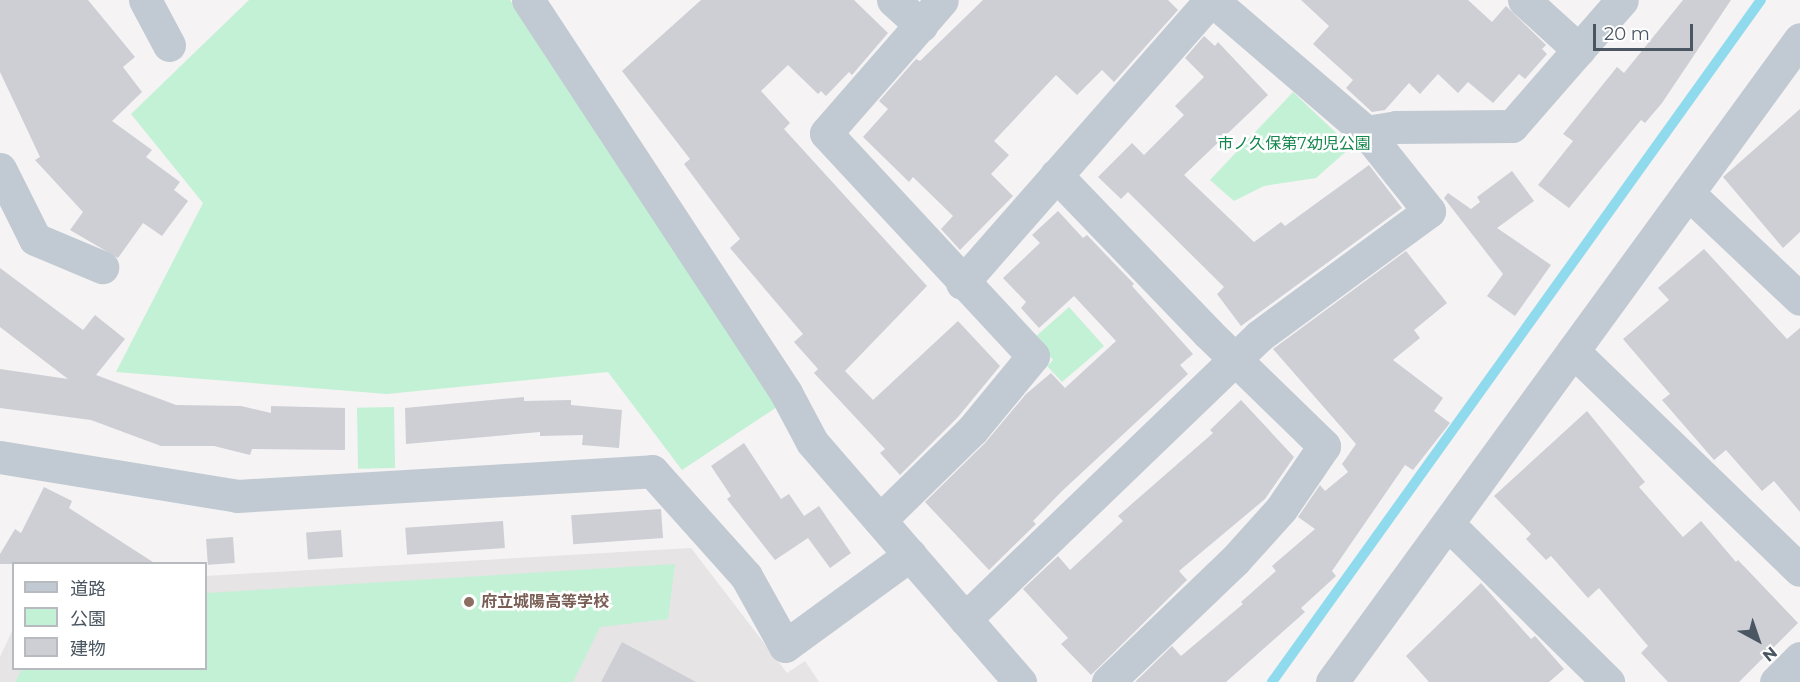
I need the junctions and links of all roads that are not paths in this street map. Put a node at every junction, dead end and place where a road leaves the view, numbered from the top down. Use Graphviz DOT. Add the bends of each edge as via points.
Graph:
graph roads {
  1 [pos="145,0"];
  2 [pos="528,0"];
  3 [pos="892,0"];
  4 [pos="942,0"];
  5 [pos="1212,0"];
  6 [pos="1524,0"];
  7 [pos="1622,0"];
  8 [pos="921,25"];
  9 [pos="1800,39"];
  10 [pos="169,45"];
  11 [pos="1579,50"];
  12 [pos="1366,132"];
  13 [pos="0,169"];
  14 [pos="1056,175"];
  15 [pos="1688,194"];
  16 [pos="102,267"];
  17 [pos="962,283"];
  18 [pos="1800,299"];
  19 [pos="1573,351"];
  20 [pos="1236,359"];
  21 [pos="0,457"];
  22 [pos="880,520"];
  23 [pos="1448,524"];
  24 [pos="910,555"];
  25 [pos="1800,570"];
  26 [pos="965,619"];
  27 [pos="1800,658"];
  28 [pos="1606,681"];
  29 [pos="1020,682"];
  30 [pos="1108,682"];
  31 [pos="1332,682"];
  32 [pos="1776,682"];
  1 -- 10 [label="street"];
  2 -- 22 [label="street" via="786,393 812,442"];
  3 -- 8 [label="street"];
  4 -- 8 [label="street"];
  5 -- 12 [label="street"];
  5 -- 14 [label="street"];
  6 -- 11 [label="street"];
  7 -- 11 [label="street"];
  8 -- 17 [label="street" via="826,133"];
  9 -- 15 [label="street"];
  11 -- 12 [label="street" via="1512,126 1396,127"];
  12 -- 20 [label="street" via="1429,211 1259,336"];
  13 -- 16 [label="street" via="35,238"];
  14 -- 17 [label="street"];
  14 -- 20 [label="street"];
  15 -- 18 [label="street"];
  15 -- 19 [label="street"];
  17 -- 22 [label="street" via="1033,356 972,430"];
  19 -- 23 [label="street"];
  19 -- 25 [label="street"];
  20 -- 26 [label="street"];
  20 -- 30 [label="street" via="1324,446 1281,509 1235,560"];
  21 -- 24 [label="street" via="237,496 652,471 746,576 785,646"];
  22 -- 24 [label="street"];
  23 -- 28 [label="street"];
  23 -- 31 [label="street"];
  24 -- 26 [label="street"];
  26 -- 29 [label="street"];
  27 -- 32 [label="street"];
}
